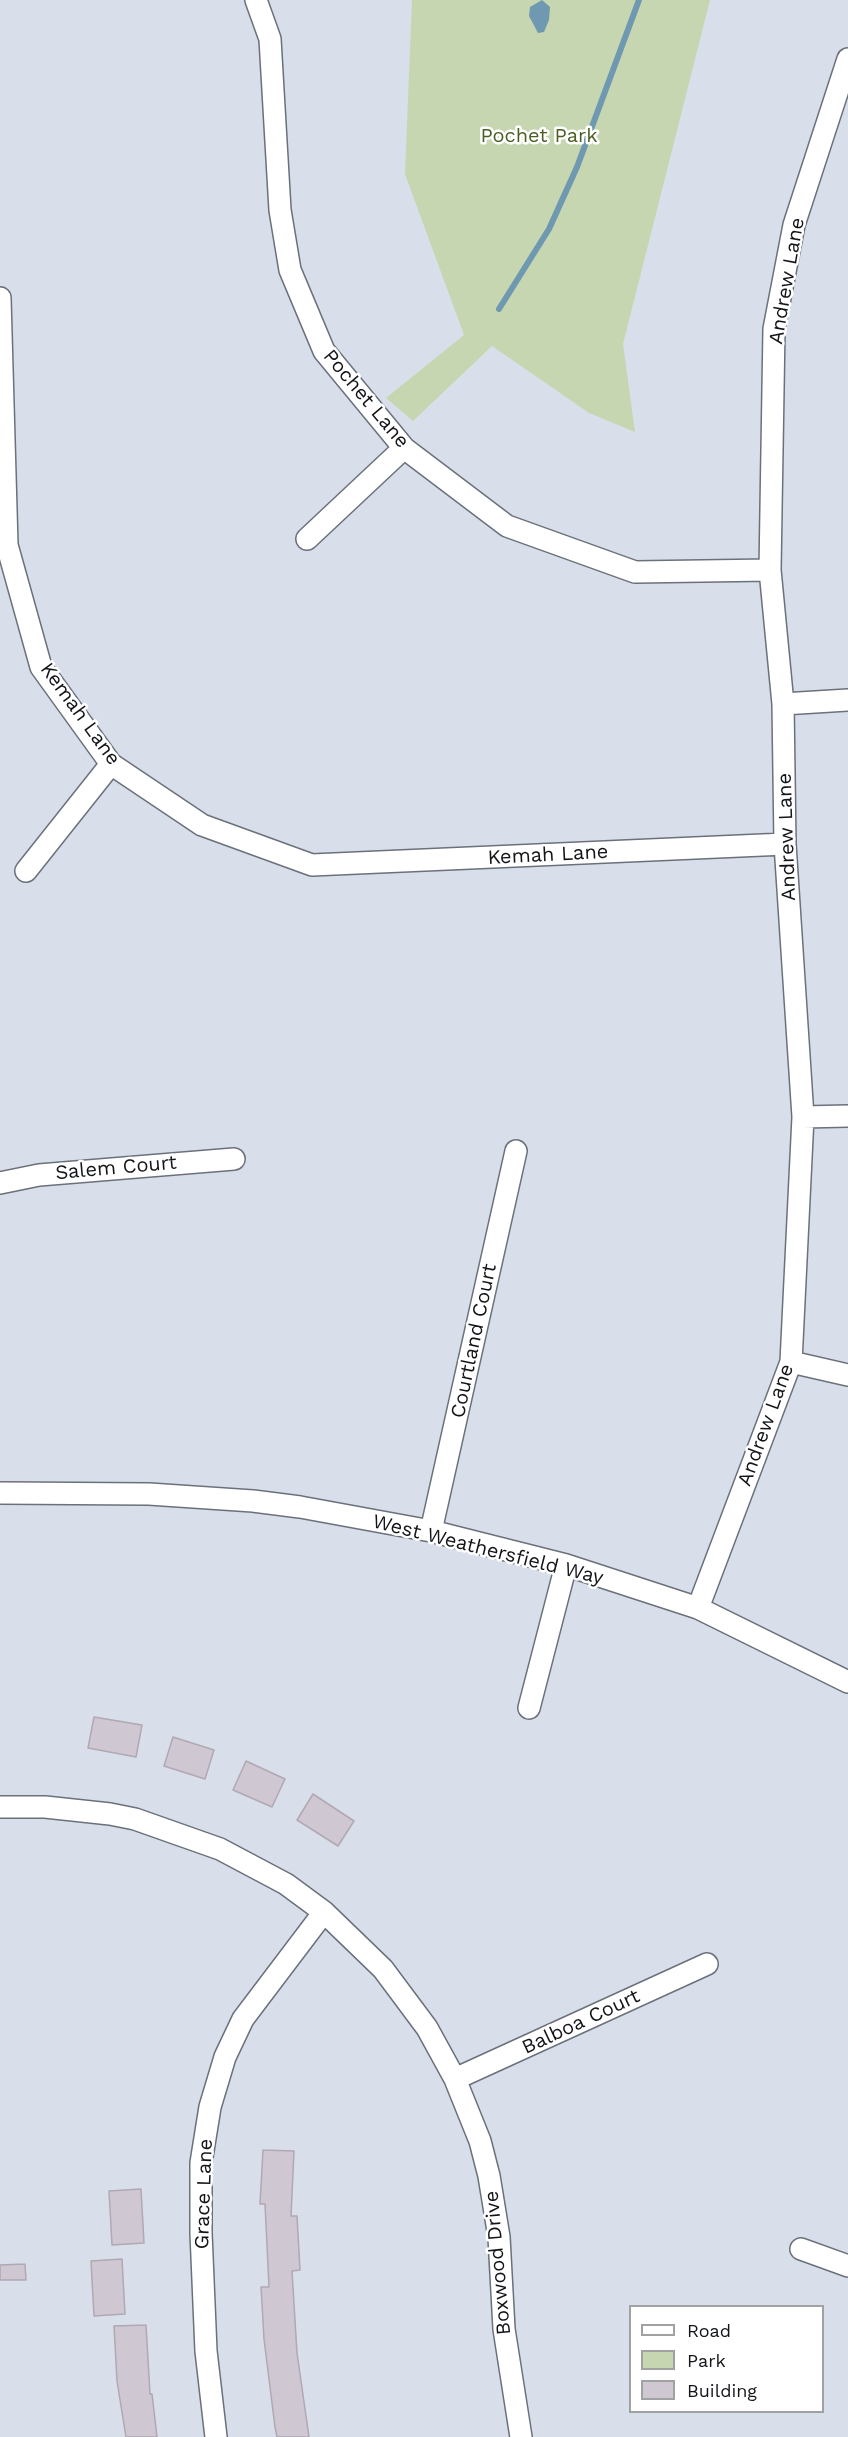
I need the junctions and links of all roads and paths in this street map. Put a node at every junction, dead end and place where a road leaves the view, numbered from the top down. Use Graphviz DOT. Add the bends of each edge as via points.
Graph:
graph roads {
  1 [pos="256,0"];
  2 [pos="848,59"];
  3 [pos="0,298"];
  4 [pos="404,448"];
  5 [pos="307,539"];
  6 [pos="770,570"];
  7 [pos="848,700"];
  8 [pos="783,704"];
  9 [pos="111,764"];
  10 [pos="785,844"];
  11 [pos="26,871"];
  12 [pos="848,1116"];
  13 [pos="803,1117"];
  14 [pos="516,1151"];
  15 [pos="234,1159"];
  16 [pos="0,1183"];
  17 [pos="791,1362"];
  18 [pos="848,1375"];
  19 [pos="0,1493"];
  20 [pos="431,1531"];
  21 [pos="566,1565"];
  22 [pos="698,1608"];
  23 [pos="848,1682"];
  24 [pos="529,1708"];
  25 [pos="0,1807"];
  26 [pos="324,1912"];
  27 [pos="707,1964"];
  28 [pos="455,2079"];
  29 [pos="801,2249"];
  30 [pos="848,2266"];
  31 [pos="216,2437"];
  32 [pos="521,2437"];
  1 -- 4 [label="street, Pochet Lane" via="270,39 280,210 290,270 324,351"];
  2 -- 6 [label="street, Andrew Lane" via="794,225 774,329"];
  3 -- 9 [label="street, Kemah Lane" via="7,545 41,666"];
  4 -- 5 [label="street"];
  4 -- 6 [label="street, Pochet Lane" via="507,526 635,572"];
  6 -- 8 [label="street, Andrew Lane"];
  7 -- 8 [label="street"];
  8 -- 10 [label="street, Andrew Lane"];
  9 -- 10 [label="street, Kemah Lane" via="202,825 312,865"];
  9 -- 11 [label="street"];
  10 -- 13 [label="street, Andrew Lane"];
  12 -- 13 [label="street"];
  13 -- 17 [label="street, Andrew Lane"];
  14 -- 20 [label="street, Courtland Court"];
  15 -- 16 [label="street, Salem Court" via="61,1173"];
  17 -- 18 [label="street"];
  17 -- 22 [label="street, Andrew Lane"];
  19 -- 20 [label="street, West Weathersfield Way" via="149,1494 253,1501"];
  20 -- 21 [label="street, West Weathersfield Way"];
  21 -- 22 [label="street, West Weathersfield Way"];
  21 -- 24 [label="street"];
  22 -- 23 [label="street, West Weathersfield Way"];
  25 -- 26 [label="street, Boxwood Drive" via="110,1814 194,1838 286,1884"];
  26 -- 28 [label="street, Boxwood Drive" via="400,1990"];
  26 -- 31 [label="street, Grace Lane" via="243,2019 225,2057 210,2107 201,2163 201,2233 206,2351"];
  27 -- 28 [label="street, Balboa Court"];
  28 -- 32 [label="street, Boxwood Drive" via="480,2141 489,2176 499,2237 508,2366"];
  29 -- 30 [label="street"];
}
